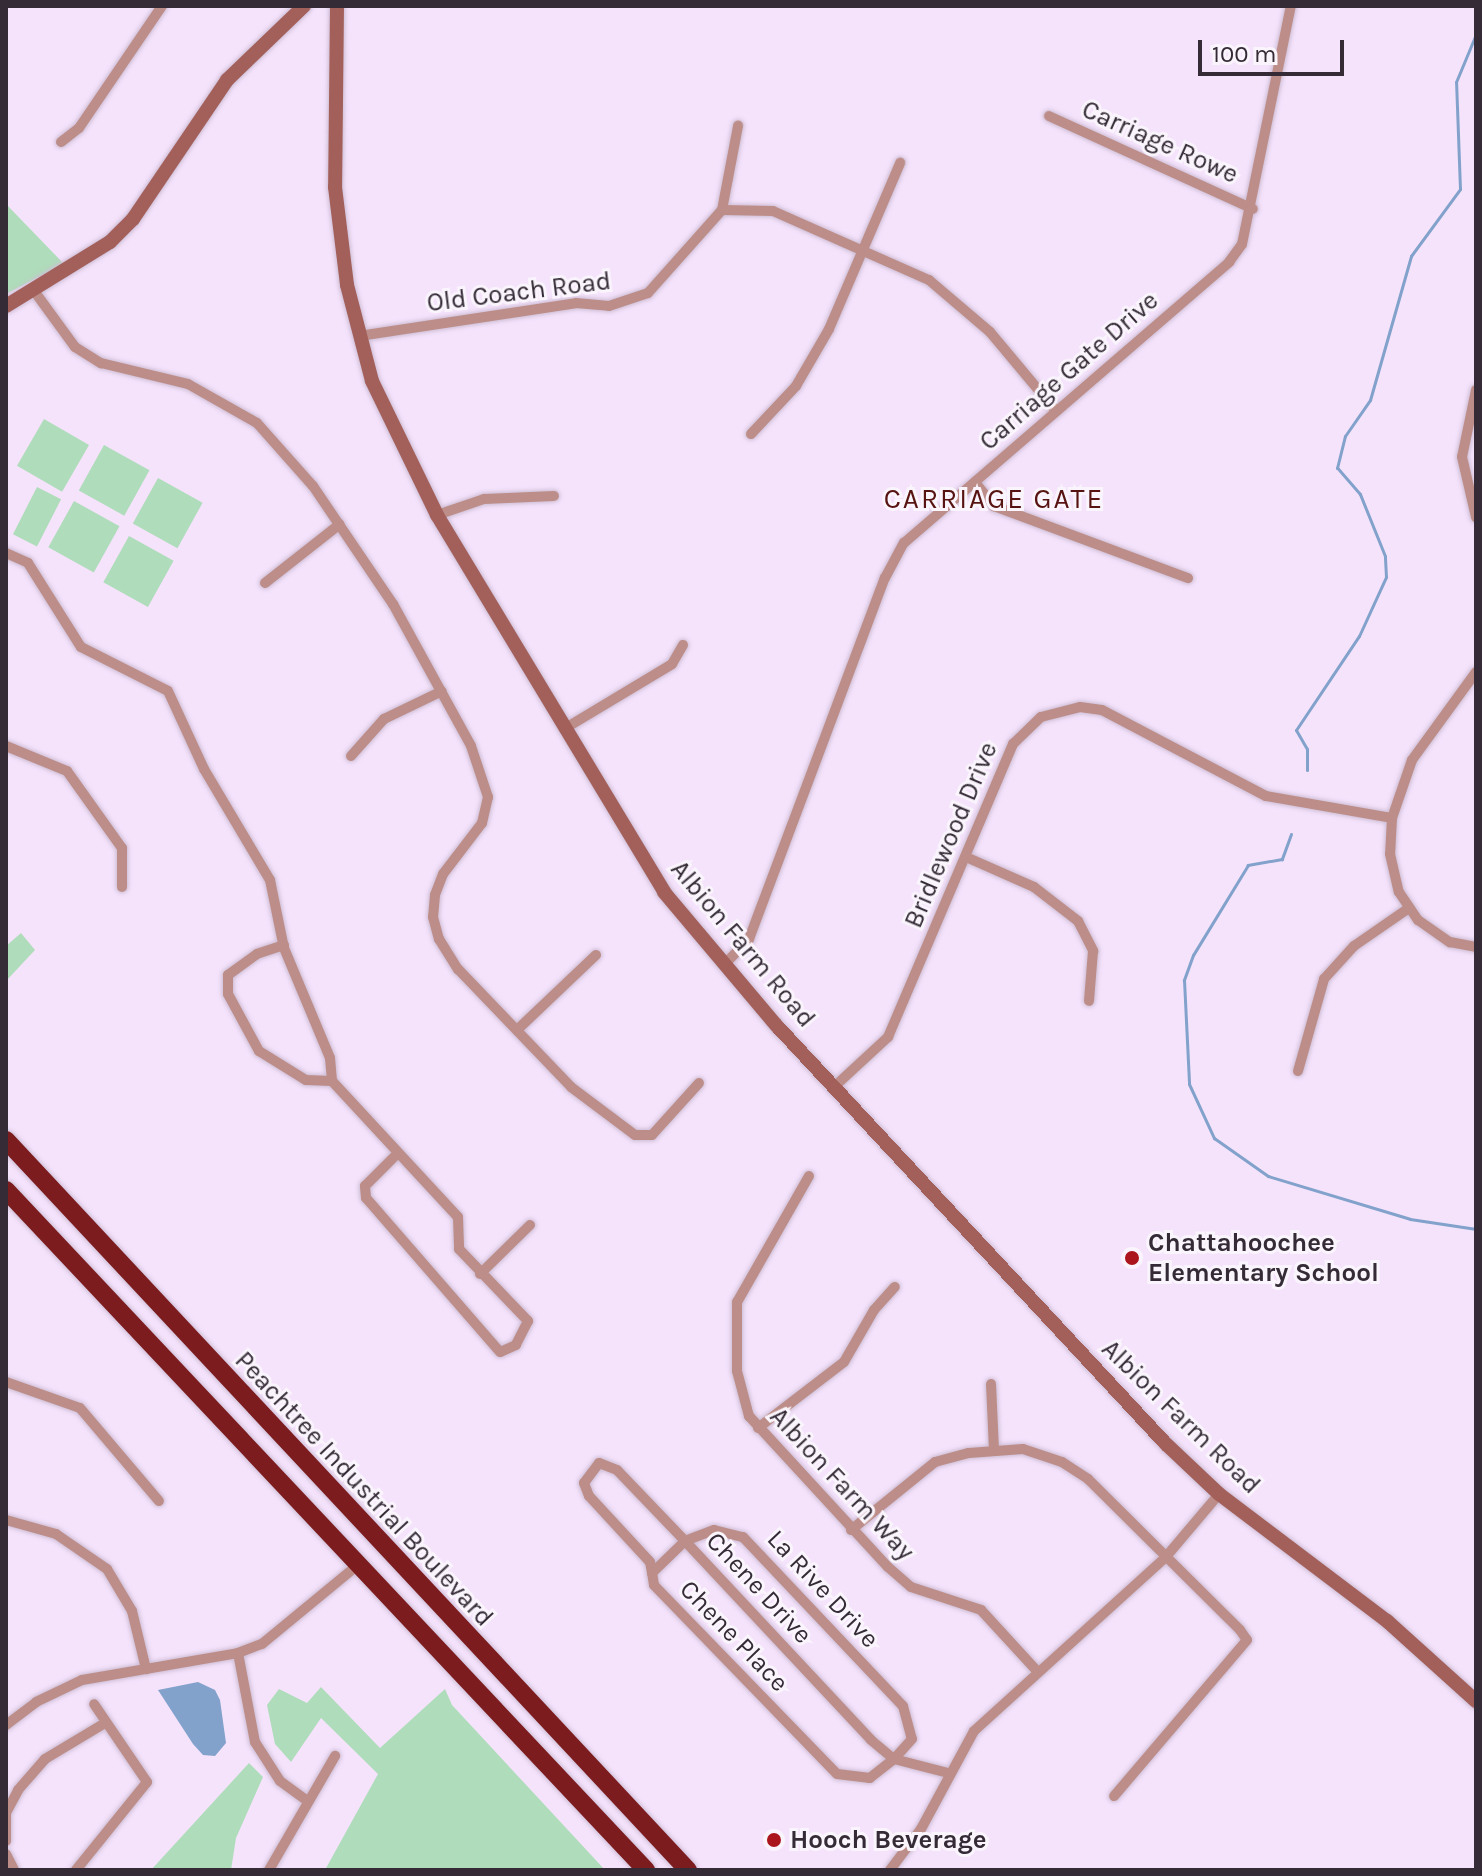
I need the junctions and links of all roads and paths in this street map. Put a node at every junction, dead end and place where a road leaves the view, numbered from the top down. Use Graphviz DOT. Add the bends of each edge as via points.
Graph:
graph roads {
  1 [pos="162,6"];
  2 [pos="304,6"];
  3 [pos="337,6"];
  4 [pos="1291,6"];
  5 [pos="1049,116"];
  6 [pos="738,126"];
  7 [pos="61,142"];
  8 [pos="900,163"];
  9 [pos="1253,209"];
  10 [pos="722,210"];
  11 [pos="863,253"];
  12 [pos="32,288"];
  13 [pos="6,306"];
  14 [pos="359,336"];
  15 [pos="1476,390"];
  16 [pos="1056,411"];
  17 [pos="751,434"];
  18 [pos="975,482"];
  19 [pos="554,496"];
  20 [pos="437,515"];
  21 [pos="1476,517"];
  22 [pos="340,524"];
  23 [pos="6,553"];
  24 [pos="1188,578"];
  25 [pos="265,583"];
  26 [pos="683,645"];
  27 [pos="1476,672"];
  28 [pos="442,691"];
  29 [pos="564,729"];
  30 [pos="6,746"];
  31 [pos="351,756"];
  32 [pos="1392,818"];
  33 [pos="966,857"];
  34 [pos="122,887"];
  35 [pos="1409,908"];
  36 [pos="284,945"];
  37 [pos="1476,947"];
  38 [pos="596,955"];
  39 [pos="724,965"];
  40 [pos="1089,1001"];
  41 [pos="517,1030"];
  42 [pos="1298,1071"];
  43 [pos="332,1081"];
  44 [pos="699,1083"];
  45 [pos="834,1087"];
  46 [pos="6,1140"];
  47 [pos="397,1154"];
  48 [pos="809,1176"];
  49 [pos="6,1190"];
  50 [pos="530,1225"];
  51 [pos="480,1274"];
  52 [pos="895,1287"];
  53 [pos="6,1382"];
  54 [pos="991,1384"];
  55 [pos="758,1428"];
  56 [pos="994,1451"];
  57 [pos="589,1470"];
  58 [pos="1219,1494"];
  59 [pos="159,1501"];
  60 [pos="6,1520"];
  61 [pos="851,1530"];
  62 [pos="685,1541"];
  63 [pos="1165,1558"];
  64 [pos="358,1565"];
  65 [pos="652,1573"];
  66 [pos="238,1653"];
  67 [pos="146,1669"];
  68 [pos="1036,1670"];
  69 [pos="1476,1701"];
  70 [pos="94,1704"];
  71 [pos="105,1723"];
  72 [pos="6,1725"];
  73 [pos="335,1756"];
  74 [pos="894,1759"];
  75 [pos="948,1773"];
  76 [pos="1114,1796"];
  77 [pos="308,1801"];
  78 [pos="6,1841"];
  79 [pos="6,1854"];
  80 [pos="14,1870"];
  81 [pos="76,1870"];
  82 [pos="269,1870"];
  83 [pos="646,1870"];
  84 [pos="688,1870"];
  85 [pos="890,1870"];
  1 -- 7 [label="street" via="79,128"];
  2 -- 12 [label="street" via="227,80 133,219 110,242"];
  3 -- 14 [label="street, Albion Farm Road" via="335,187"];
  4 -- 9 [label="street, Carriage Gate Drive"];
  5 -- 9 [label="street, Carriage Rowe"];
  6 -- 10 [label="street"];
  8 -- 11 [label="street"];
  9 -- 16 [label="street, Carriage Gate Drive" via="1229,262"];
  10 -- 11 [label="street" via="773,211"];
  10 -- 14 [label="street, Old Coach Road" via="648,293 609,306 576,303"];
  11 -- 16 [label="street" via="929,280 962,306"];
  11 -- 17 [label="street" via="796,386"];
  12 -- 13 [label="street"];
  12 -- 22 [label="street" via="75,347 101,363 188,384 257,423 286,451"];
  14 -- 20 [label="street, Albion Farm Road" via="395,436"];
  15 -- 21 [label="street" via="1462,457"];
  16 -- 18 [label="street, Carriage Gate Drive"];
  18 -- 24 [label="street" via="994,506"];
  18 -- 39 [label="street, Carriage Gate Drive" via="904,543 885,578 749,939"];
  19 -- 20 [label="street" via="484,499"];
  20 -- 29 [label="street, Albion Farm Road"];
  22 -- 25 [label="street"];
  22 -- 28 [label="street"];
  23 -- 36 [label="street" via="28,563 81,647 168,691 204,769 270,880"];
  26 -- 29 [label="street" via="672,664"];
  27 -- 32 [label="street" via="1412,760"];
  28 -- 31 [label="street" via="384,719"];
  28 -- 41 [label="street" via="480,763 488,797 482,823 443,874 433,917 439,939 458,969"];
  29 -- 39 [label="street, Albion Farm Road" via="664,892"];
  30 -- 34 [label="street" via="67,771 122,848"];
  32 -- 33 [label="street, Bridlewood Drive" via="1266,796 1102,710 1080,707 1041,717 1021,733"];
  32 -- 35 [label="street" via="1393,874"];
  33 -- 40 [label="street" via="1034,887 1078,921 1093,951"];
  33 -- 45 [label="street, Bridlewood Drive" via="888,1037"];
  35 -- 37 [label="street" via="1428,930"];
  35 -- 42 [label="street" via="1354,946 1324,979"];
  36 -- 43 [label="street" via="330,1058"];
  36 -- 43 [label="street" via="257,954 228,975 228,994 259,1051 306,1080"];
  38 -- 41 [label="street"];
  39 -- 45 [label="street, Albion Farm Road"];
  41 -- 44 [label="street" via="571,1087 635,1135 652,1135"];
  43 -- 47 [label="street"];
  45 -- 58 [label="street, Albion Farm Road" via="1166,1444"];
  46 -- 84 [label="highway, Peachtree Industrial Boulevard"];
  47 -- 51 [label="street" via="458,1217 459,1249"];
  47 -- 51 [label="street" via="365,1186 366,1198 500,1352 528,1321"];
  48 -- 55 [label="street, Albion Farm Way" via="737,1302 737,1371 749,1416"];
  49 -- 64 [label="highway"];
  50 -- 51 [label="street"];
  52 -- 55 [label="street" via="874,1310 844,1362"];
  53 -- 59 [label="street" via="80,1408"];
  54 -- 56 [label="street"];
  55 -- 61 [label="street, Albion Farm Way"];
  56 -- 61 [label="street" via="935,1462"];
  56 -- 63 [label="street" via="1023,1449 1062,1462 1088,1479"];
  57 -- 62 [label="street, Chene Drive" via="599,1463 617,1470"];
  57 -- 65 [label="street, Chene Place" via="584,1483 589,1496 650,1562"];
  58 -- 63 [label="street"];
  58 -- 69 [label="street, Albion Farm Road" via="1387,1621"];
  60 -- 67 [label="street" via="56,1534 107,1569 132,1611"];
  61 -- 68 [label="street, Albion Farm Way" via="911,1587 981,1610"];
  62 -- 65 [label="street"];
  62 -- 74 [label="street, Chene Drive"];
  62 -- 74 [label="street, La Rive Drive" via="714,1530 743,1537 903,1706 912,1739"];
  63 -- 68 [label="street"];
  63 -- 76 [label="street" via="1247,1640"];
  64 -- 66 [label="street" via="295,1621"];
  64 -- 83 [label="highway"];
  65 -- 74 [label="street, Chene Place" via="654,1585 837,1774 870,1778"];
  66 -- 67 [label="street"];
  66 -- 77 [label="street" via="255,1742 280,1781"];
  67 -- 72 [label="street" via="82,1680 36,1702"];
  68 -- 75 [label="street" via="974,1731"];
  70 -- 71 [label="street"];
  71 -- 78 [label="street" via="45,1759 27,1779 6,1813"];
  71 -- 81 [label="street" via="147,1782"];
  73 -- 77 [label="street"];
  74 -- 75 [label="street"];
  75 -- 85 [label="street" via="921,1829"];
  77 -- 82 [label="street"];
  79 -- 80 [label="street"];
}
